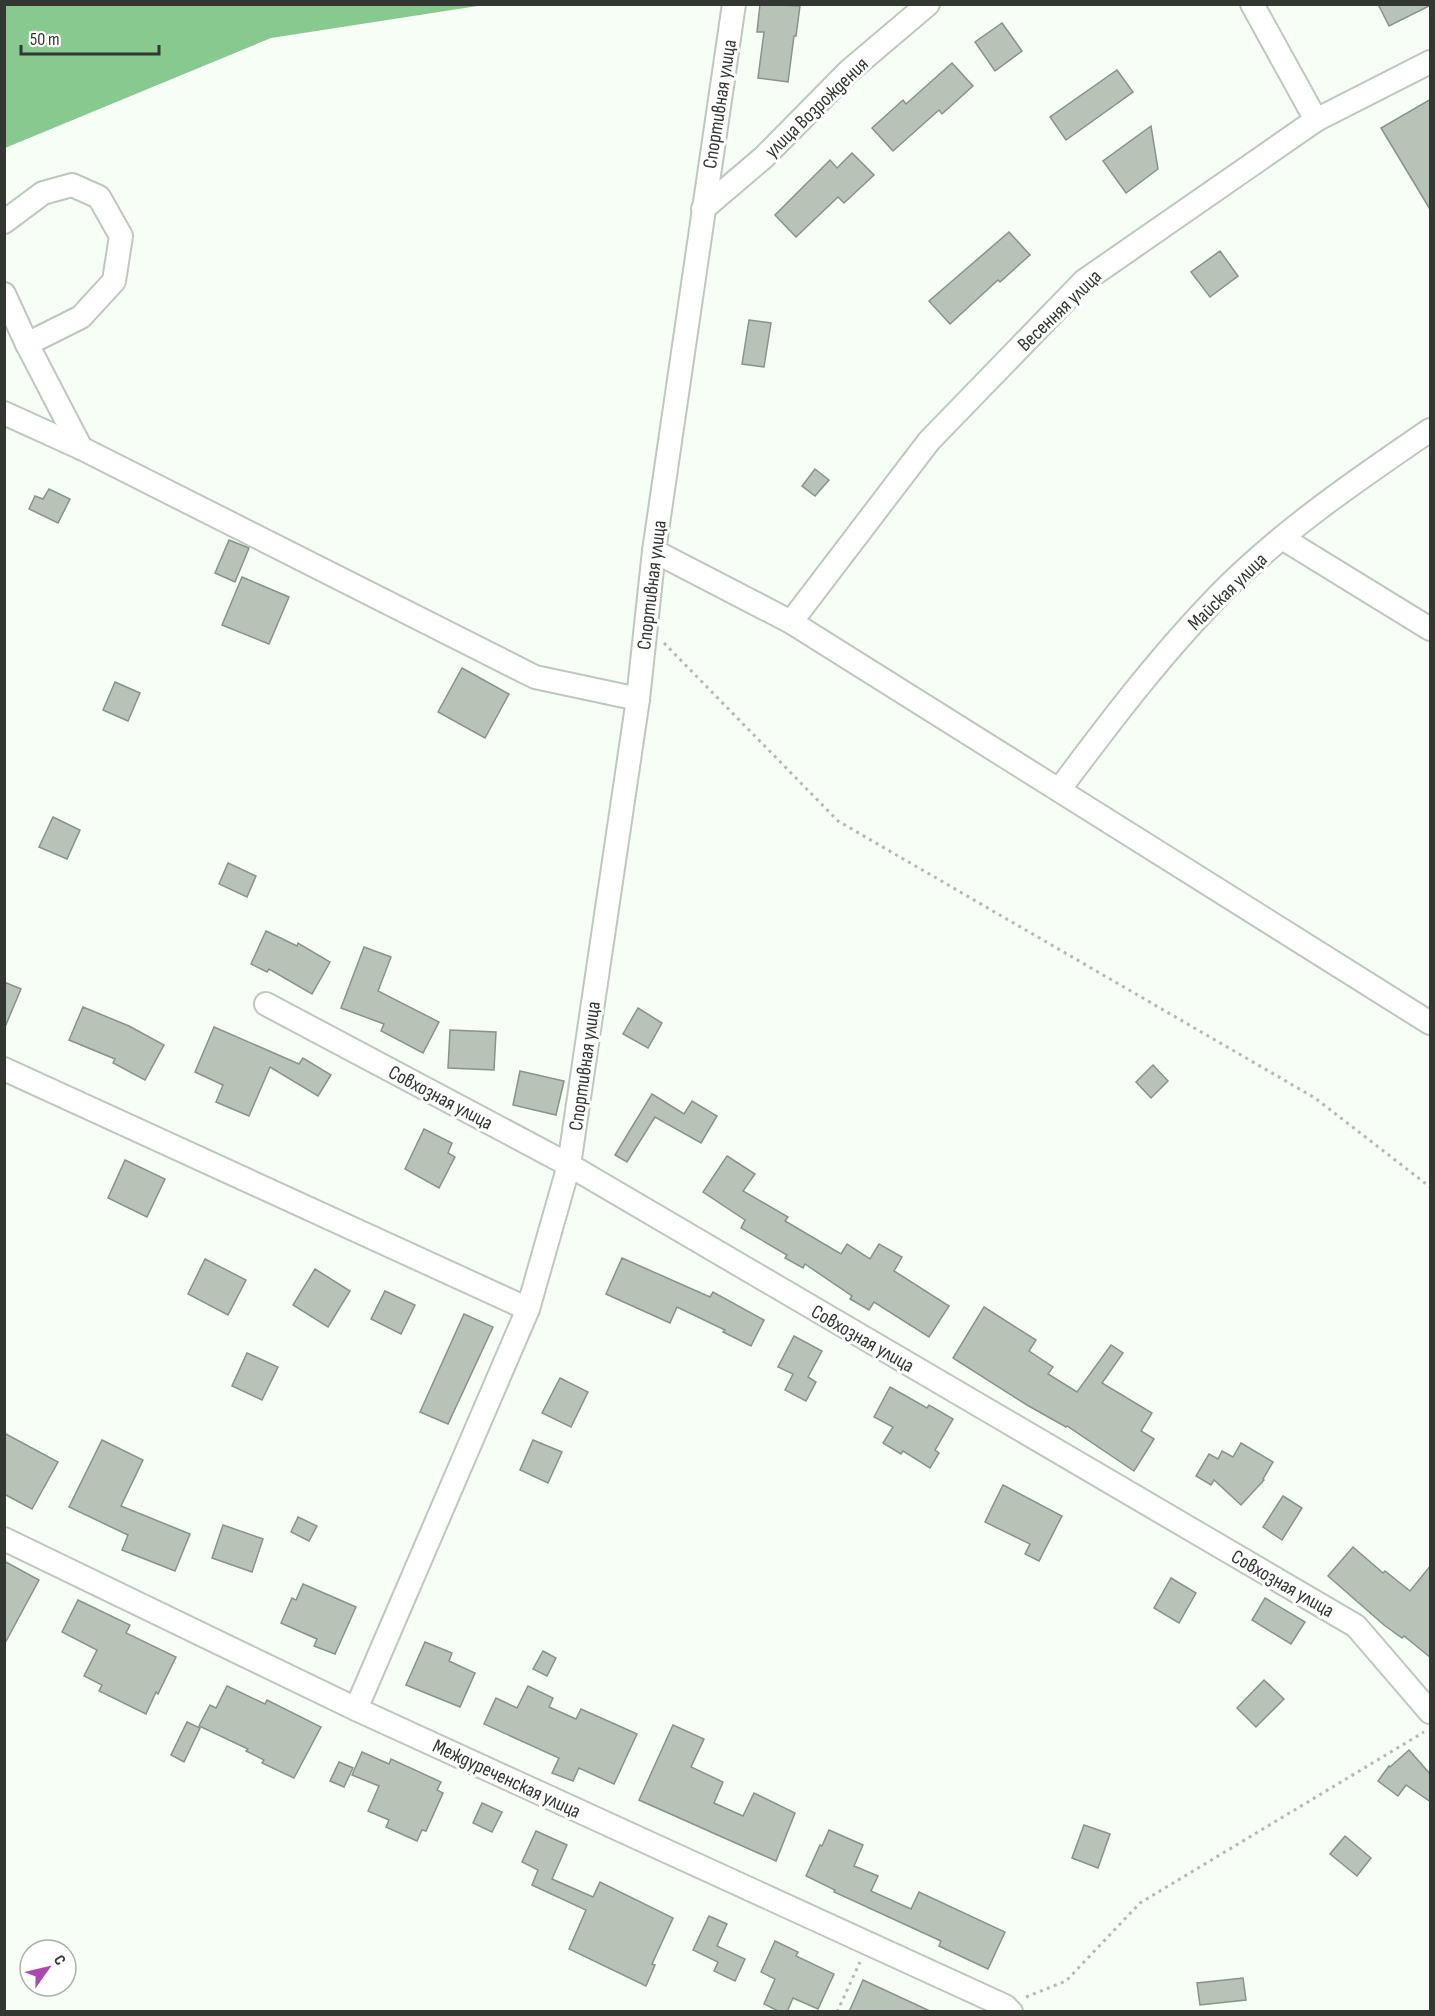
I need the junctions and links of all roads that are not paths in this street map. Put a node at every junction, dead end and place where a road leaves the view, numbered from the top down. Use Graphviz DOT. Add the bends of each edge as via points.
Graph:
graph roads {
  1 [pos="734,4"];
  2 [pos="928,4"];
  3 [pos="1252,4"];
  4 [pos="1431,62"];
  5 [pos="1316,120"];
  6 [pos="703,209"];
  7 [pos="4,222"];
  8 [pos="4,294"];
  9 [pos="27,344"];
  10 [pos="4,412"];
  11 [pos="1431,430"];
  12 [pos="81,448"];
  13 [pos="1282,538"];
  14 [pos="654,551"];
  15 [pos="791,622"];
  16 [pos="1431,629"];
  17 [pos="638,699"];
  18 [pos="1059,790"];
  19 [pos="266,1004"];
  20 [pos="1431,1023"];
  21 [pos="4,1069"];
  22 [pos="570,1166"];
  23 [pos="528,1309"];
  24 [pos="4,1539"];
  25 [pos="356,1709"];
  26 [pos="1431,1712"];
  27 [pos="1008,2009"];
  1 -- 6 [label="street, Спортивная улица"];
  2 -- 6 [label="street, улица Возрождения" via="849,71 764,157"];
  3 -- 5 [label="street"];
  4 -- 5 [label="street, Весенняя улица"];
  5 -- 15 [label="street, Весенняя улица" via="1084,281 929,441"];
  6 -- 14 [label="street, Спортивная улица"];
  7 -- 9 [label="street" via="43,193 72,185 99,197 121,236 114,282 81,317"];
  8 -- 9 [label="street"];
  9 -- 12 [label="street"];
  10 -- 12 [label="street"];
  11 -- 13 [label="street, Майская улица" via="1348,486"];
  12 -- 17 [label="street" via="535,677"];
  13 -- 16 [label="street"];
  13 -- 18 [label="street, Майская улица" via="1178,639 1128,697"];
  14 -- 15 [label="street"];
  14 -- 17 [label="street, Спортивная улица"];
  15 -- 18 [label="street"];
  17 -- 22 [label="street, Спортивная улица"];
  18 -- 20 [label="street"];
  19 -- 22 [label="street, Совхозная улица"];
  21 -- 23 [label="street"];
  22 -- 23 [label="street, Спортивная улица"];
  22 -- 26 [label="street, Совхозная улица" via="1356,1626"];
  23 -- 25 [label="street, Спортивная улица"];
  24 -- 25 [label="street, Междуреченская улица"];
  25 -- 27 [label="street, Междуреченская улица"];
}
